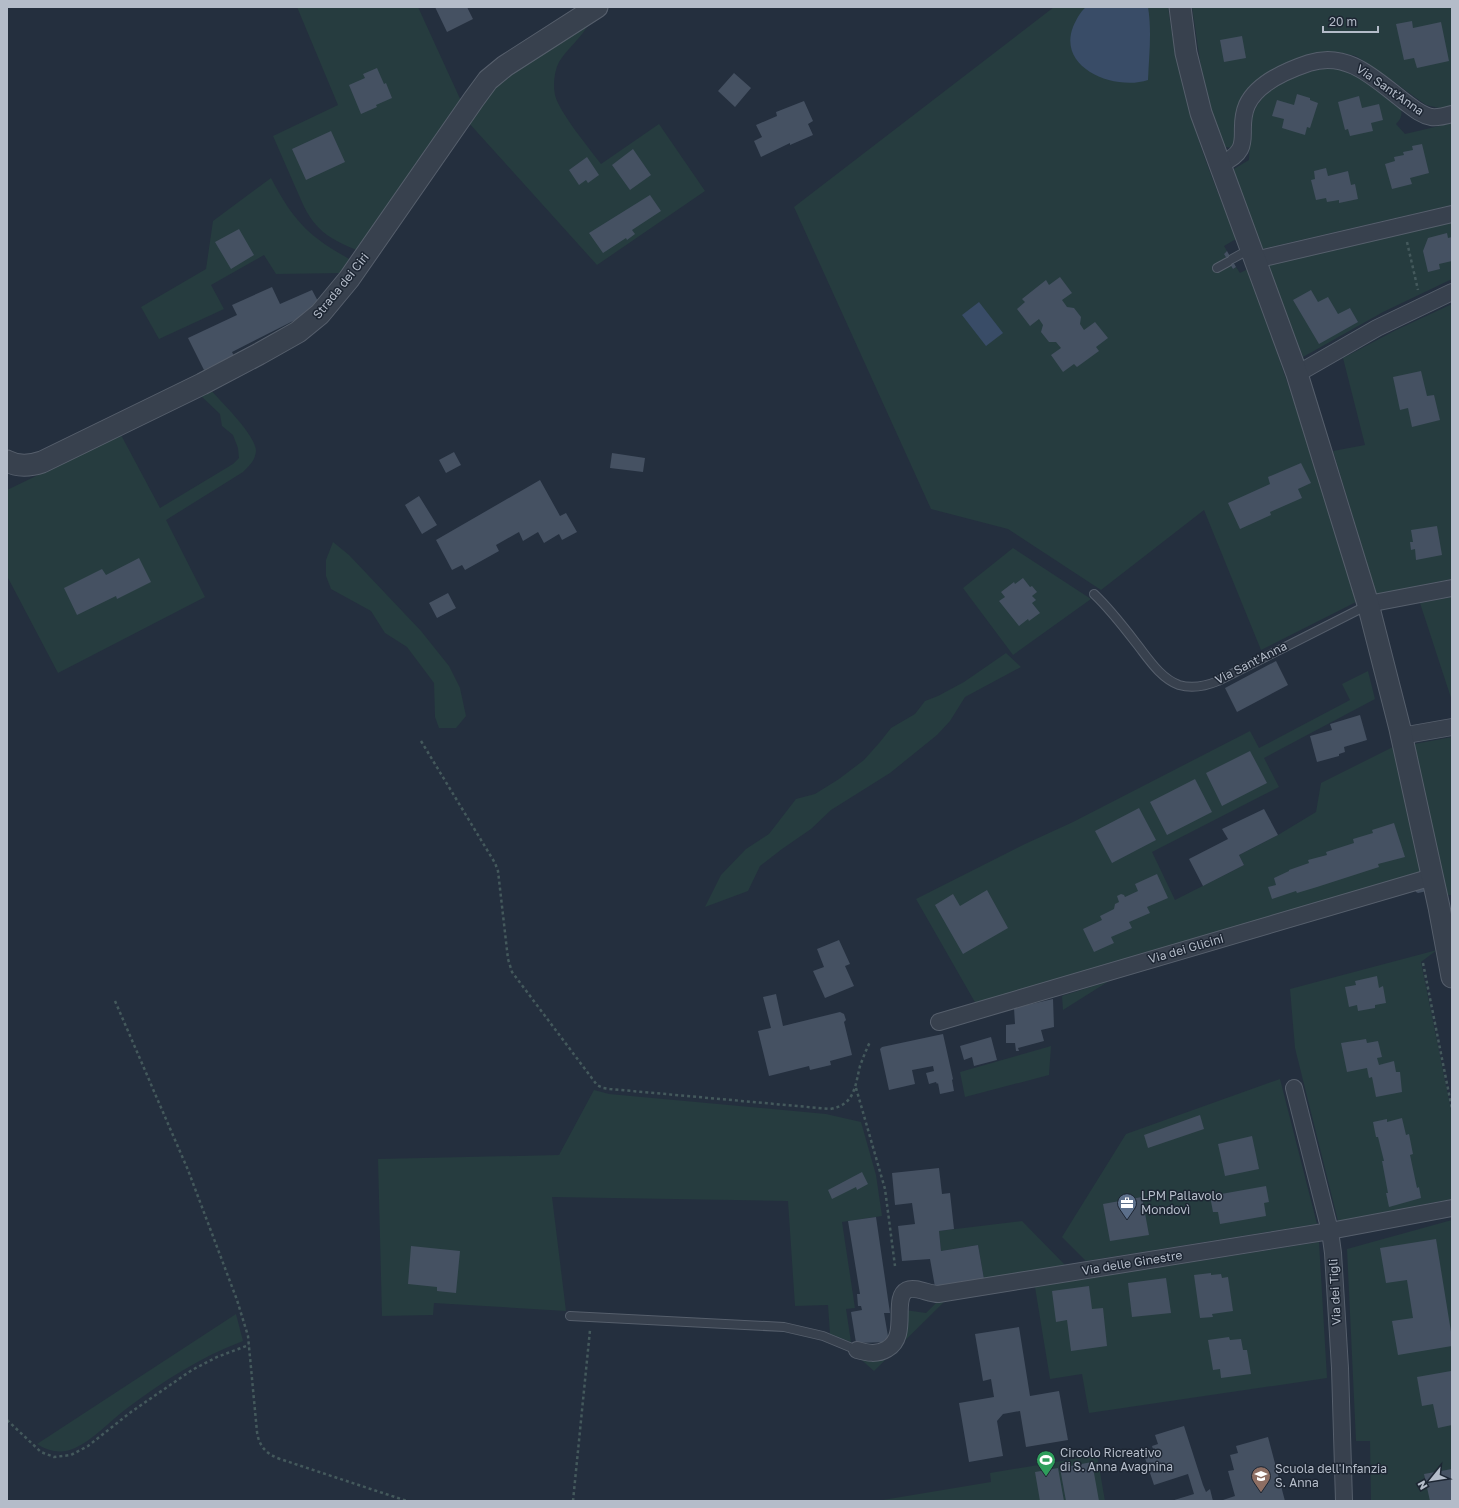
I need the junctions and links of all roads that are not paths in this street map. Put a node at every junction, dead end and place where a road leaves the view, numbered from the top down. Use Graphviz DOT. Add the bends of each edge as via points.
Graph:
graph roads {
  1 [pos="597,7"];
  2 [pos="1180,7"];
  3 [pos="1452,114"];
  4 [pos="1219,165"];
  5 [pos="1452,214"];
  6 [pos="1253,254"];
  7 [pos="1217,268"];
  8 [pos="1452,292"];
  9 [pos="1297,374"];
  10 [pos="8,462"];
  11 [pos="1452,588"];
  12 [pos="1094,594"];
  13 [pos="1368,604"];
  14 [pos="1452,727"];
  15 [pos="1401,736"];
  16 [pos="1432,877"];
  17 [pos="1445,906"];
  18 [pos="1452,977"];
  19 [pos="939,1022"];
  20 [pos="1294,1088"];
  21 [pos="1452,1208"];
  22 [pos="1330,1231"];
  23 [pos="570,1316"];
  24 [pos="857,1350"];
  25 [pos="1344,1501"];
  1 -- 10 [label="street, Strada dei Ciri" via="505,66 488,80 349,279 312,322 259,354 42,462 25,465"];
  2 -- 4 [label="street" via="1192,79"];
  3 -- 4 [label="street, Via Sant'Anna" via="1438,117 1425,115 1350,63 1321,60 1285,73 1253,95 1244,112 1241,148 1232,160"];
  4 -- 6 [label="street"];
  5 -- 6 [label="street" via="1403,226"];
  6 -- 7 [label="lane" via="1230,260"];
  6 -- 9 [label="street"];
  8 -- 9 [label="street" via="1377,328"];
  9 -- 13 [label="street"];
  11 -- 13 [label="street, Via Sant'Anna"];
  12 -- 13 [label="lane, Via Sant'Anna" via="1161,674 1189,687 1218,681"];
  13 -- 15 [label="street"];
  14 -- 15 [label="street"];
  15 -- 16 [label="street"];
  16 -- 17 [label="street"];
  16 -- 19 [label="street, Via dei Glicini"];
  17 -- 18 [label="street"];
  20 -- 22 [label="street, Via dei Tigli"];
  21 -- 22 [label="street, Via delle Ginestre"];
  22 -- 24 [label="street, Via delle Ginestre" via="938,1294 916,1289 908,1290 901,1301 899,1330 893,1344 880,1352 868,1353"];
  22 -- 25 [label="street, Via dei Tigli" via="1340,1368"];
  23 -- 24 [label="lane" via="784,1327 823,1336"];
}
